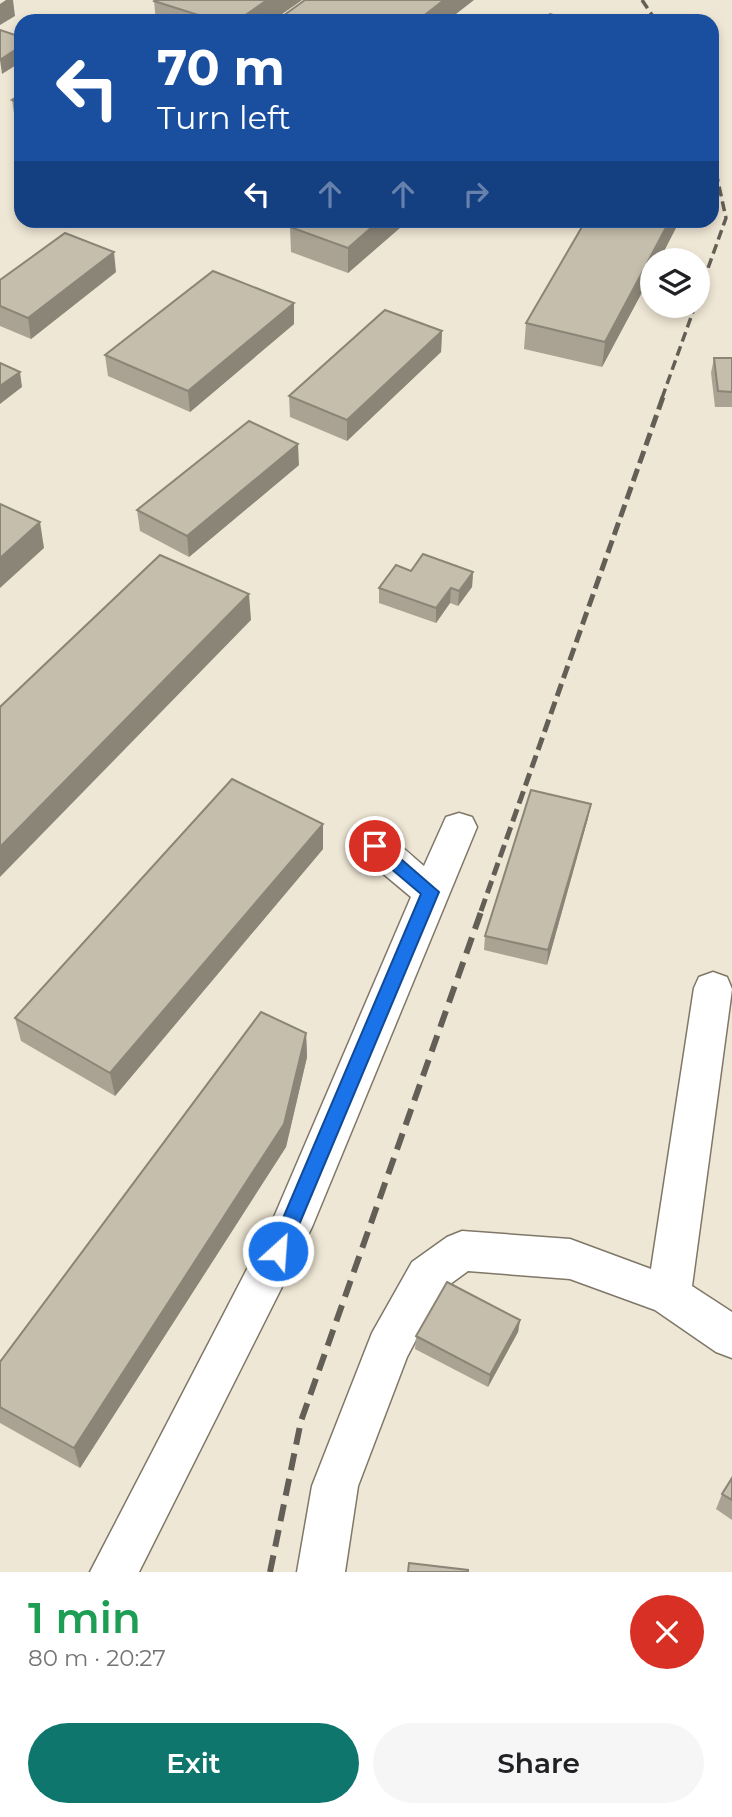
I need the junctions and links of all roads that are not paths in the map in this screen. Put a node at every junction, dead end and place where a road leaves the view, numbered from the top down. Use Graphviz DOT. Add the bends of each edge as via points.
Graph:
graph roads {
  1 [pos="459,827"];
  2 [pos="375,846"];
  3 [pos="431,892"];
  4 [pos="713,988"];
  5 [pos="669,1295"];
  6 [pos="732,1337"];
  7 [pos="114,1572"];
  8 [pos="321,1572"];
  1 -- 3 [label="lane"];
  2 -- 3 [label="lane"];
  3 -- 7 [label="lane" via="291,1227"];
  4 -- 5 [label="lane"];
  5 -- 6 [label="lane"];
  5 -- 8 [label="lane" via="570,1259 462,1251 427,1276 388,1348 335,1486"];
}
